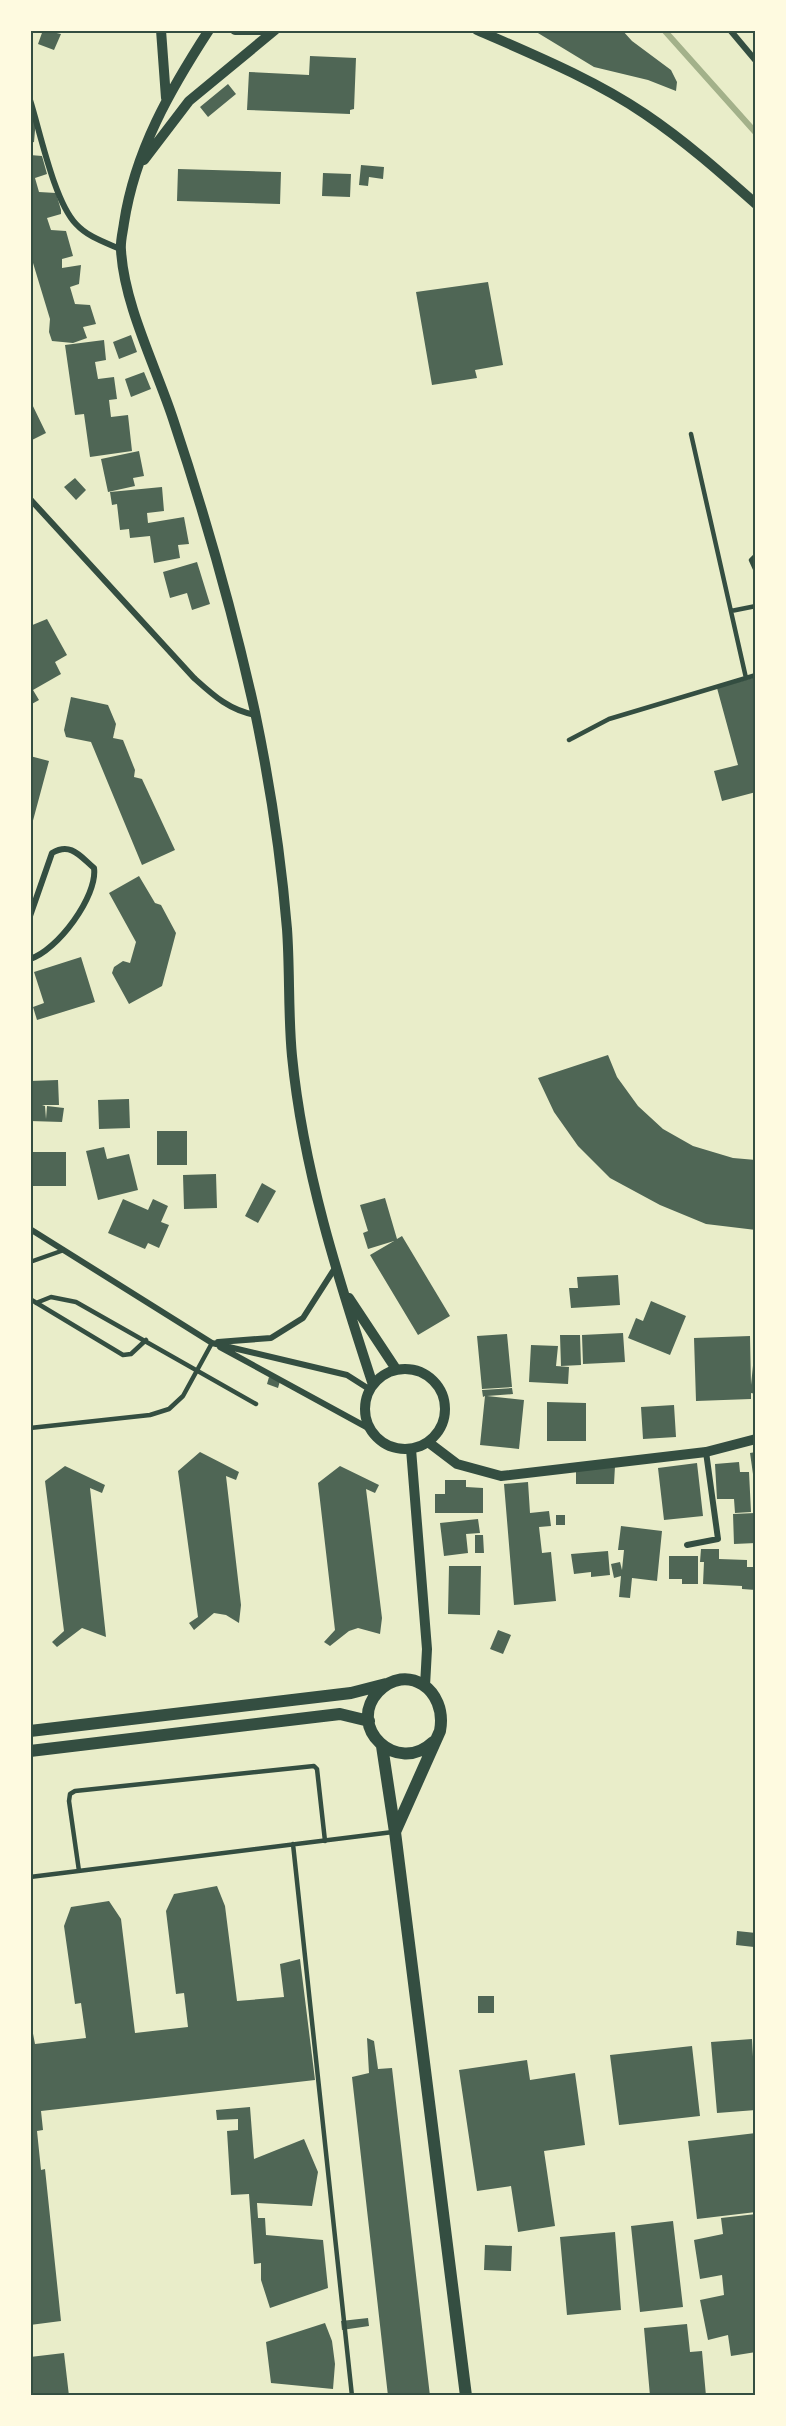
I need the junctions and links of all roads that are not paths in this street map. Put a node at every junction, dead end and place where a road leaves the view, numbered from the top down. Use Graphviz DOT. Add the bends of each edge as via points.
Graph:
graph roads {
  1 [pos="161,30"];
  2 [pos="209,30"];
  3 [pos="235,30"];
  4 [pos="261,30"];
  5 [pos="275,30"];
  6 [pos="477,30"];
  7 [pos="730,30"];
  8 [pos="756,61"];
  9 [pos="166,98"];
  10 [pos="30,100"];
  11 [pos="135,173"];
  12 [pos="756,204"];
  13 [pos="120,249"];
  14 [pos="691,434"];
  15 [pos="30,499"];
  16 [pos="756,555"];
  17 [pos="756,571"];
  18 [pos="756,606"];
  19 [pos="731,611"];
  20 [pos="756,675"];
  21 [pos="746,678"];
  22 [pos="255,716"];
  23 [pos="569,740"];
  24 [pos="30,916"];
  25 [pos="30,959"];
  26 [pos="30,1229"];
  27 [pos="64,1250"];
  28 [pos="30,1262"];
  29 [pos="335,1268"];
  30 [pos="340,1285"];
  31 [pos="30,1299"];
  32 [pos="36,1303"];
  33 [pos="146,1340"];
  34 [pos="212,1343"];
  35 [pos="197,1369"];
  36 [pos="396,1369"];
  37 [pos="371,1387"];
  38 [pos="256,1404"];
  39 [pos="30,1428"];
  40 [pos="369,1429"];
  41 [pos="756,1439"];
  42 [pos="428,1442"];
  43 [pos="411,1449"];
  44 [pos="706,1452"];
  45 [pos="687,1545"];
  46 [pos="390,1683"];
  47 [pos="425,1686"];
  48 [pos="369,1721"];
  49 [pos="30,1731"];
  50 [pos="433,1742"];
  51 [pos="382,1746"];
  52 [pos="30,1751"];
  53 [pos="395,1832"];
  54 [pos="325,1841"];
  55 [pos="293,1844"];
  56 [pos="79,1871"];
  57 [pos="30,1877"];
  58 [pos="352,2396"];
  59 [pos="466,2396"];
  1 -- 9 [label="street"];
  2 -- 9 [label="street"];
  3 -- 4 [label="street"];
  5 -- 11 [label="street" via="189,101"];
  6 -- 12 [label="street" via="558,65 635,108 688,145"];
  7 -- 8 [label="street"];
  9 -- 11 [label="street"];
  10 -- 13 [label="street" via="62,201 74,222 92,238"];
  11 -- 13 [label="street"];
  13 -- 22 [label="street" via="129,295 197,490"];
  14 -- 19 [label="lane"];
  15 -- 22 [label="street" via="194,678 221,702"];
  16 -- 17 [label="lane" via="751,560"];
  18 -- 19 [label="lane"];
  19 -- 21 [label="lane"];
  20 -- 21 [label="lane"];
  21 -- 23 [label="lane" via="609,719"];
  22 -- 29 [label="street" via="278,833 292,1056 305,1145"];
  24 -- 25 [label="street" via="52,853 61,847 70,848 94,868 93,887 74,920 51,948"];
  26 -- 27 [label="street"];
  27 -- 28 [label="lane"];
  27 -- 34 [label="street"];
  29 -- 30 [label="street"];
  29 -- 34 [label="street" via="303,1318 271,1338"];
  30 -- 36 [label="street"];
  30 -- 37 [label="street"];
  31 -- 32 [label="lane"];
  32 -- 33 [label="lane" via="63,1297"];
  32 -- 33 [label="lane" via="123,1355 131,1354"];
  33 -- 35 [label="lane"];
  34 -- 35 [label="lane"];
  34 -- 37 [label="street" via="347,1375"];
  34 -- 40 [label="street"];
  35 -- 38 [label="lane"];
  35 -- 39 [label="lane" via="183,1396 169,1409 150,1415"];
  36 -- 37 [label="street"];
  36 -- 42 [label="street" via="423,1373 440,1390 444,1404 442,1423"];
  37 -- 40 [label="street" via="364,1405"];
  40 -- 43 [label="street" via="389,1446"];
  41 -- 44 [label="street"];
  42 -- 43 [label="street"];
  42 -- 44 [label="street" via="458,1464 501,1476"];
  43 -- 47 [label="street" via="426,1649"];
  44 -- 45 [label="street" via="718,1539"];
  46 -- 47 [label="main road" via="409,1680"];
  46 -- 48 [label="main road" via="370,1707"];
  46 -- 49 [label="main road" via="351,1693"];
  47 -- 50 [label="main road" via="437,1698 442,1718"];
  48 -- 51 [label="main road" via="372,1734"];
  48 -- 52 [label="main road" via="340,1714"];
  50 -- 51 [label="main road" via="410,1754"];
  50 -- 53 [label="main road"];
  51 -- 53 [label="main road"];
  53 -- 54 [label="lane"];
  53 -- 59 [label="main road"];
  54 -- 55 [label="lane"];
  54 -- 56 [label="lane" via="314,1766 75,1791 69,1801"];
  55 -- 56 [label="lane"];
  55 -- 58 [label="lane"];
  56 -- 57 [label="lane"];
}
